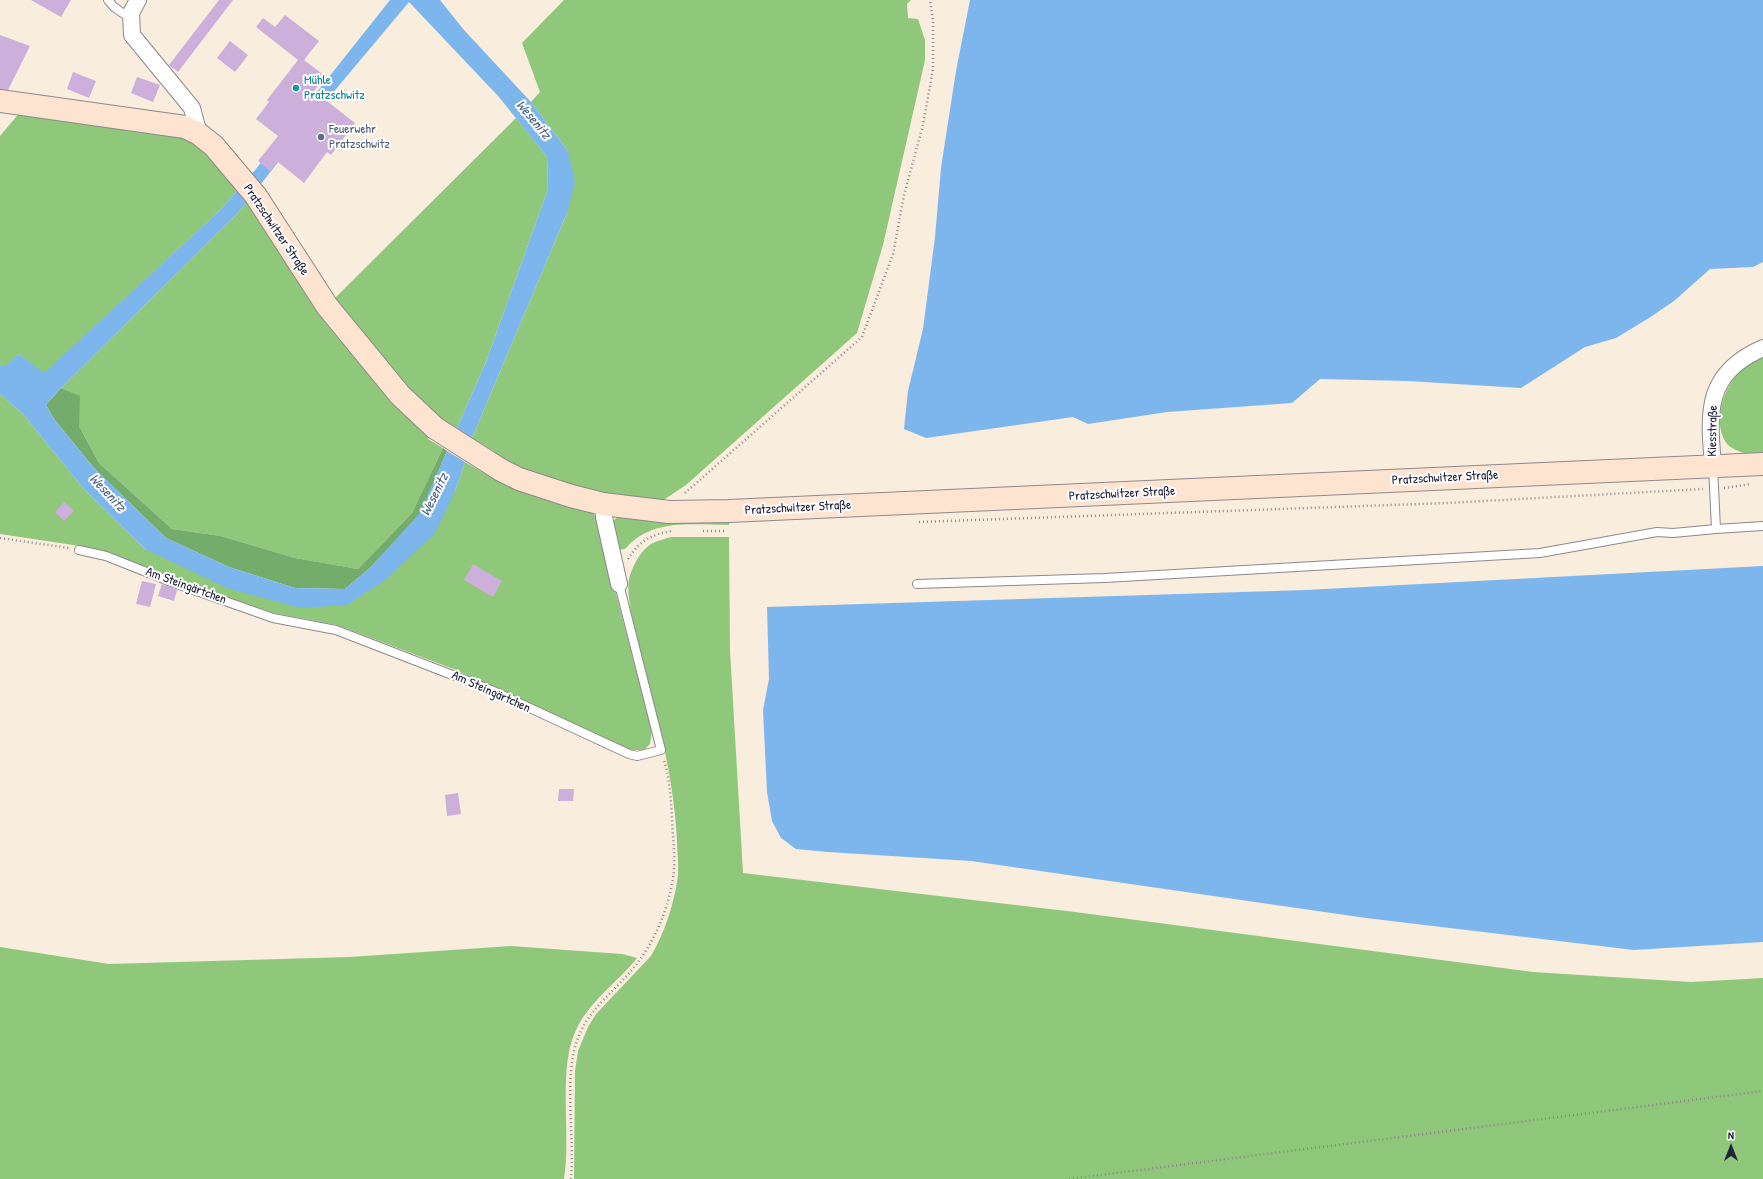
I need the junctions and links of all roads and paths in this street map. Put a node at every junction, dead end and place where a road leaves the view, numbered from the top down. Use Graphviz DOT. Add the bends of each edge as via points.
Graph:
graph roads {
  1 [pos="108,0"];
  2 [pos="138,0"];
  3 [pos="930,0"];
  4 [pos="131,19"];
  5 [pos="0,101"];
  6 [pos="199,134"];
  7 [pos="1763,348"];
  8 [pos="1713,465"];
  9 [pos="1760,473"];
  10 [pos="1714,488"];
  11 [pos="690,489"];
  12 [pos="603,504"];
  13 [pos="917,522"];
  14 [pos="1763,526"];
  15 [pos="1716,529"];
  16 [pos="730,530"];
  17 [pos="678,531"];
  18 [pos="701,531"];
  19 [pos="0,538"];
  20 [pos="79,550"];
  21 [pos="630,557"];
  22 [pos="619,584"];
  23 [pos="917,584"];
  24 [pos="661,750"];
  25 [pos="1763,1091"];
  26 [pos="571,1179"];
  27 [pos="1069,1179"];
  1 -- 4 [label="lane"];
  2 -- 4 [label="street" via="131,13"];
  3 -- 11 [label="path" via="933,21 933,69 923,125 904,195 893,254 862,337"];
  4 -- 6 [label="street" via="132,35 192,108"];
  5 -- 6 [label="street, Pratzschwitzer Straße" via="185,126"];
  6 -- 12 [label="street, Pratzschwitzer Straße" via="214,146 249,188 327,306 400,396 435,428 519,479"];
  7 -- 8 [label="street, Kiesstraße" via="1735,363 1715,393 1711,413"];
  8 -- 9 [label="street, Pratzschwitzer Straße"];
  8 -- 10 [label="lane"];
  8 -- 12 [label="street, Pratzschwitzer Straße" via="729,511 669,512"];
  9 -- 10 [label="path"];
  10 -- 13 [label="path" via="1447,503"];
  10 -- 15 [label="lane"];
  12 -- 22 [label="street"];
  14 -- 15 [label="lane"];
  15 -- 23 [label="lane" via="1656,532 1540,553 1112,578"];
  16 -- 18 [label="path"];
  17 -- 21 [label="path" via="649,537"];
  19 -- 20 [label="path"];
  20 -- 24 [label="lane, Am Steingärtchen" via="106,556 273,618 336,630 491,690 629,754 638,756"];
  22 -- 24 [label="lane"];
  24 -- 26 [label="path" via="670,790 674,872 666,908 646,952 592,1012 577,1039 571,1072"];
  25 -- 27 [label="path"];
}
